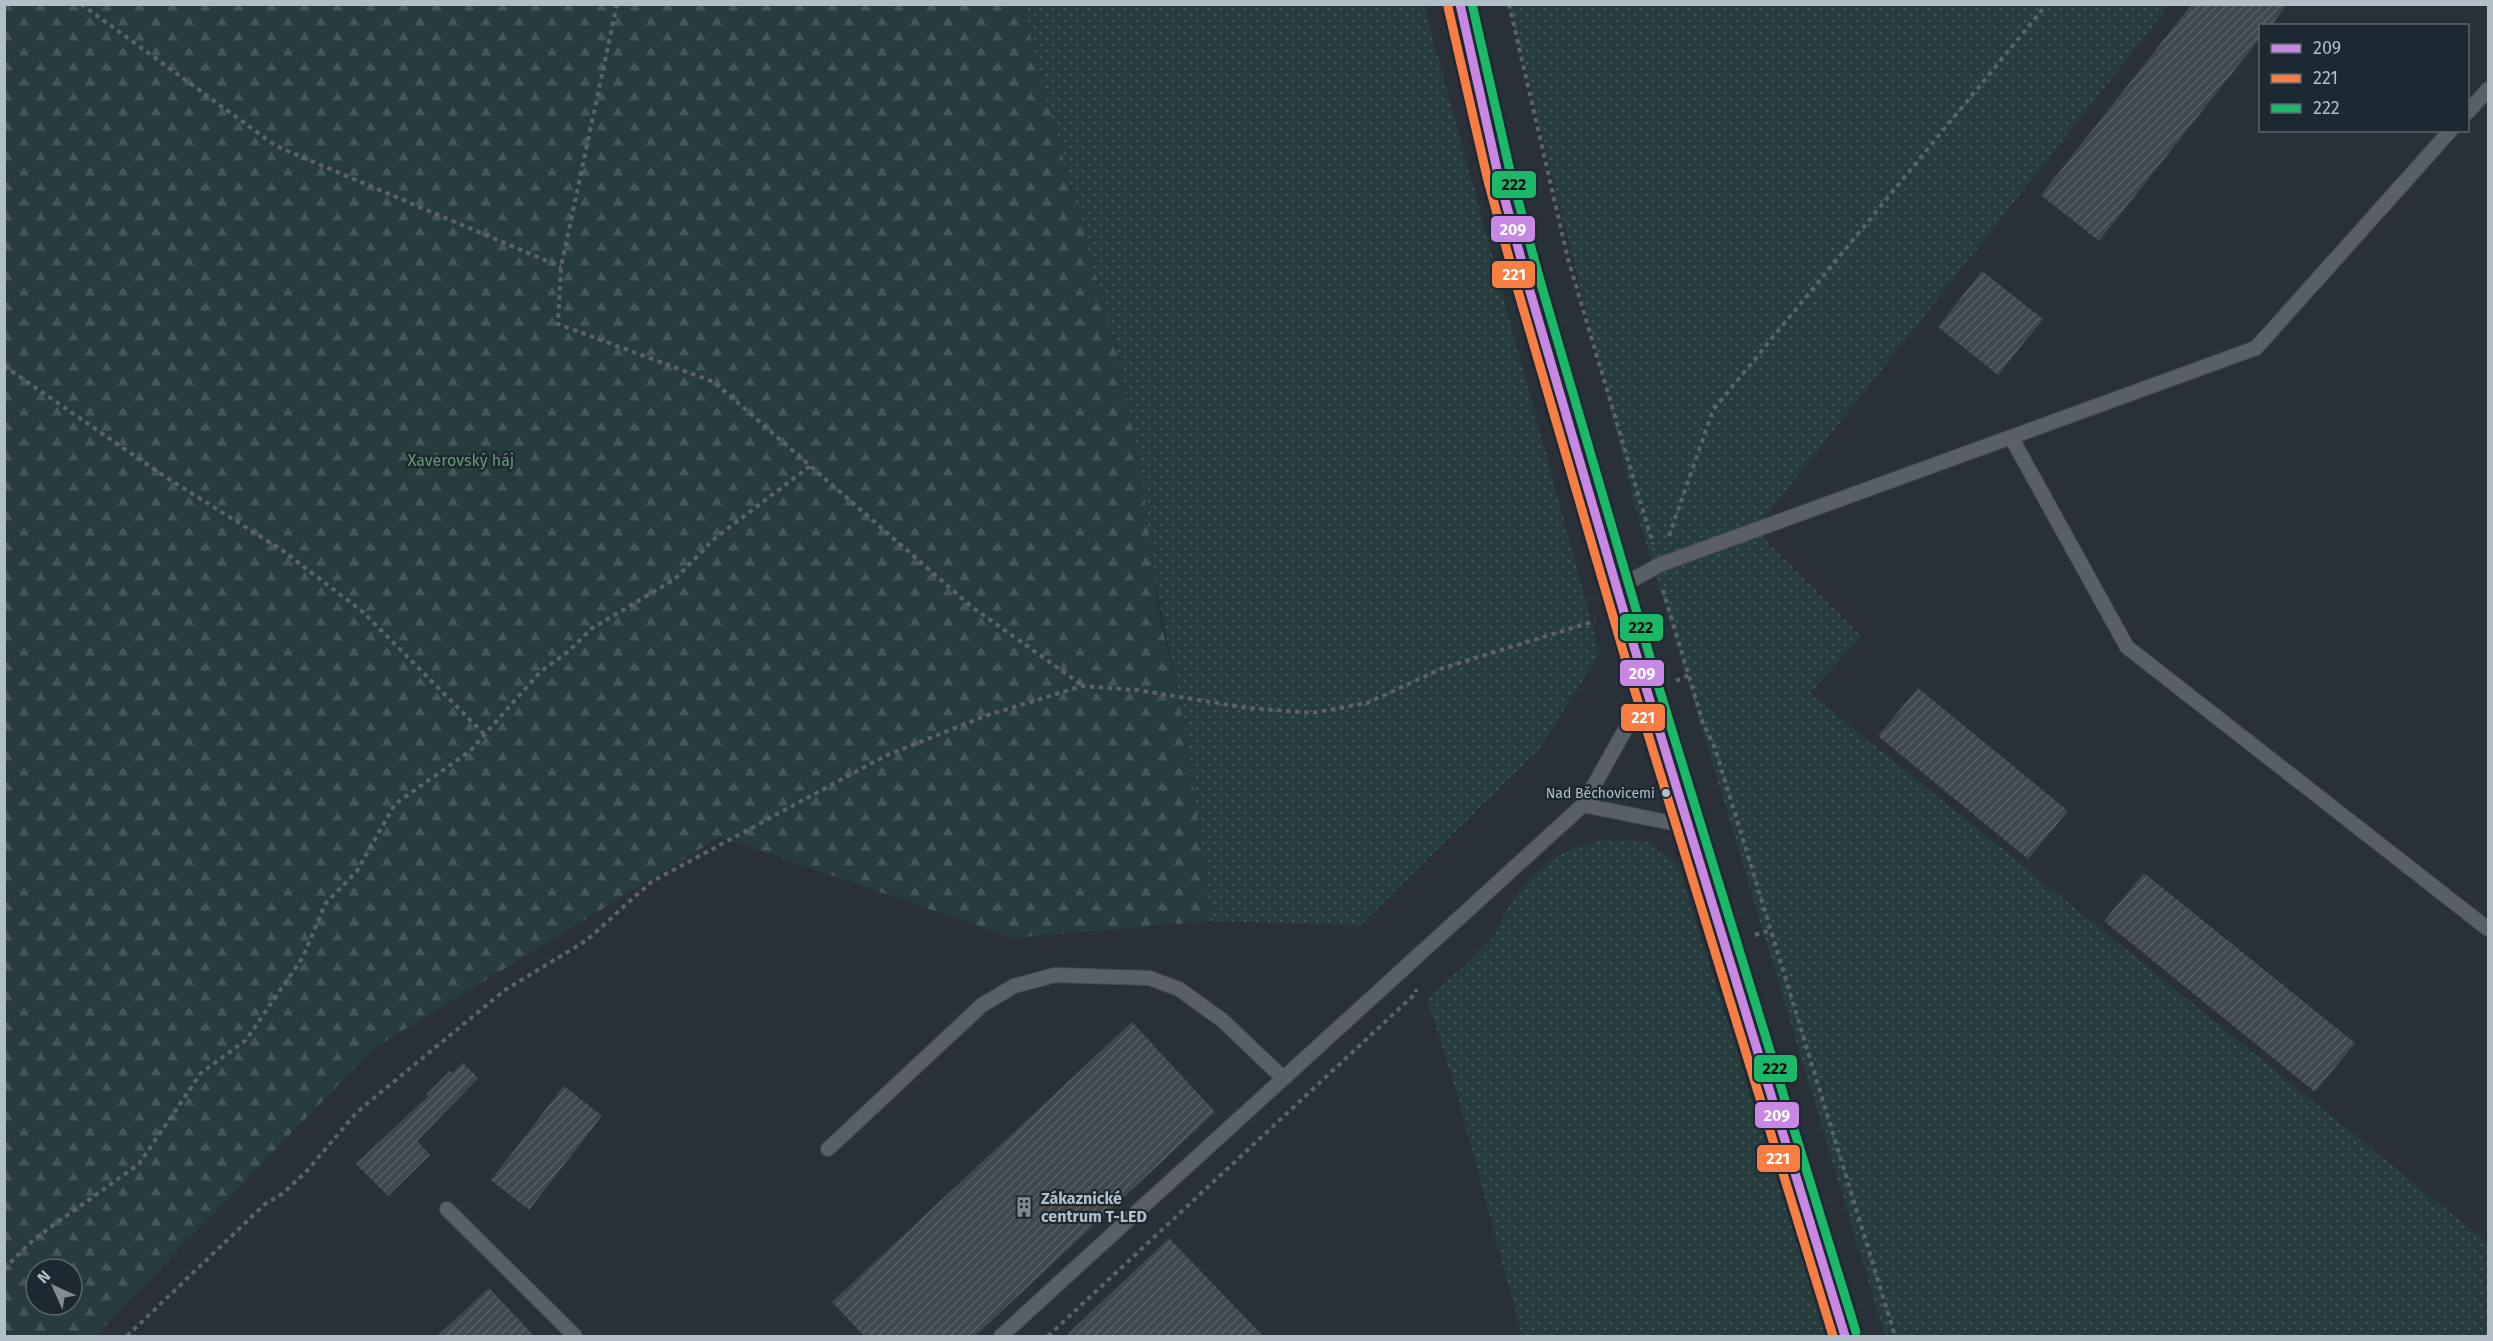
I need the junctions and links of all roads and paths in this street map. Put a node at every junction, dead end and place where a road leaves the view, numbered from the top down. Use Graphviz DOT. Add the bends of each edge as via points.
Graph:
graph roads {
  1 [pos="81,4"];
  2 [pos="616,4"];
  3 [pos="1460,4"];
  4 [pos="1509,4"];
  5 [pos="2047,4"];
  6 [pos="2488,89"];
  7 [pos="2469,111"];
  8 [pos="2449,132"];
  9 [pos="561,267"];
  10 [pos="4,366"];
  11 [pos="2011,437"];
  12 [pos="810,466"];
  13 [pos="1659,565"];
  14 [pos="1620,588"];
  15 [pos="1082,686"];
  16 [pos="1647,692"];
  17 [pos="484,734"];
  18 [pos="1583,804"];
  19 [pos="1688,826"];
  20 [pos="2488,929"];
  21 [pos="1414,958"];
  22 [pos="1283,1078"];
  23 [pos="828,1149"];
  24 [pos="447,1209"];
  25 [pos="4,1269"];
  26 [pos="127,1336"];
  27 [pos="575,1336"];
  28 [pos="1000,1336"];
  29 [pos="1048,1336"];
  30 [pos="1845,1336"];
  31 [pos="1895,1336"];
  1 -- 9 [label="path" via="276,146"];
  2 -- 9 [label="path"];
  3 -- 14 [label="street" via="1512,226"];
  4 -- 13 [label="path" via="1568,259"];
  5 -- 13 [label="path" via="1713,410"];
  6 -- 7 [label="lane"];
  8 -- 11 [label="lane" via="2256,348"];
  9 -- 12 [label="path" via="558,324 714,382"];
  10 -- 17 [label="path" via="161,474 282,550 363,612"];
  11 -- 13 [label="lane"];
  11 -- 20 [label="lane" via="2127,647"];
  12 -- 15 [label="path" via="972,607"];
  12 -- 17 [label="path" via="714,539 675,579 591,629 540,672"];
  13 -- 14 [label="lane"];
  13 -- 31 [label="path" via="1665,602 1703,723 1715,748"];
  14 -- 15 [label="path" via="1600,620 1443,668 1367,703 1312,713"];
  14 -- 16 [label="street"];
  15 -- 26 [label="path" via="985,716 885,756 651,882 587,940 504,990 357,1112 305,1173 265,1204"];
  16 -- 18 [label="lane"];
  16 -- 19 [label="street"];
  17 -- 25 [label="path" via="470,752 395,804 357,871 325,904 303,957 246,1040 201,1073 140,1164 34,1239"];
  18 -- 19 [label="lane"];
  18 -- 21 [label="lane"];
  19 -- 30 [label="street"];
  21 -- 22 [label="lane"];
  21 -- 29 [label="path" via="1416,993"];
  22 -- 23 [label="lane" via="1222,1020 1179,989 1149,978 1055,975 1014,986 982,1005"];
  22 -- 28 [label="lane"];
  24 -- 27 [label="lane"];
}
